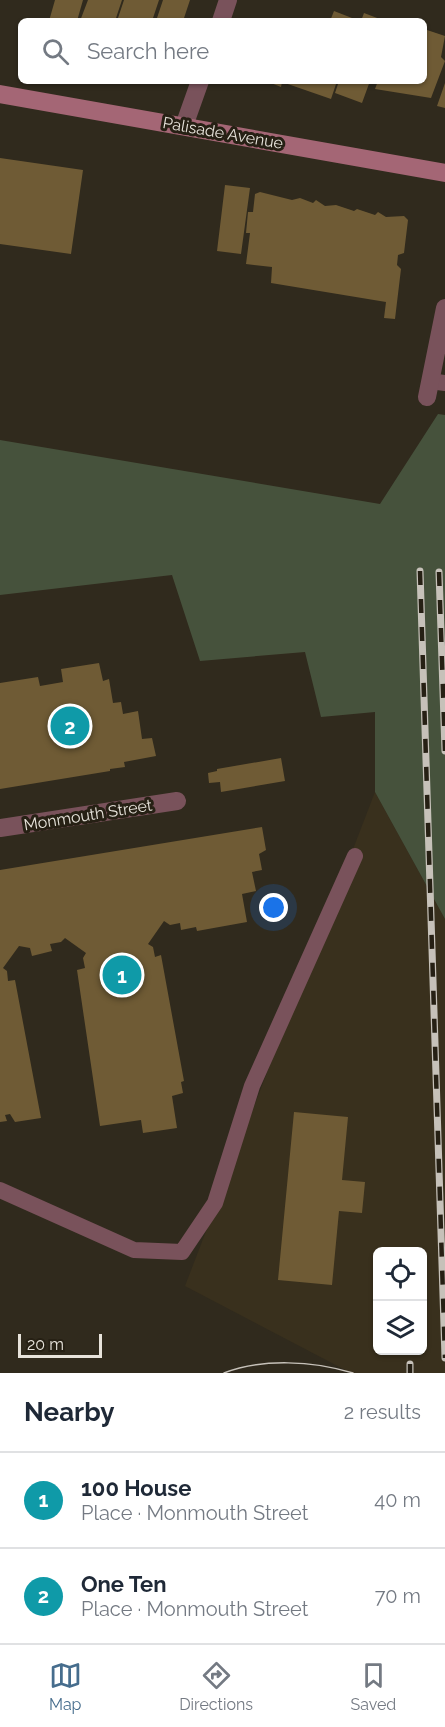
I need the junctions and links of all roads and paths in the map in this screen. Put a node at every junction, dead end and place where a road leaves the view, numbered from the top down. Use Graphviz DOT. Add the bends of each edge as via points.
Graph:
graph roads {
  1 [pos="228,0"];
  2 [pos="222,18"];
  3 [pos="199,84"];
  4 [pos="0,94"];
  5 [pos="184,126"];
  6 [pos="445,173"];
  7 [pos="445,308"];
  8 [pos="434,387"];
  9 [pos="177,801"];
  10 [pos="0,828"];
  11 [pos="354,856"];
  12 [pos="0,1190"];
  1 -- 2 [label="street"];
  3 -- 5 [label="street"];
  4 -- 5 [label="main road, Palisade Avenue"];
  5 -- 6 [label="main road, Palisade Avenue"];
  7 -- 8 [label="street"];
  9 -- 10 [label="street, Monmouth Street"];
  11 -- 12 [label="lane" via="252,1086 215,1203 182,1251 134,1250"];
}
